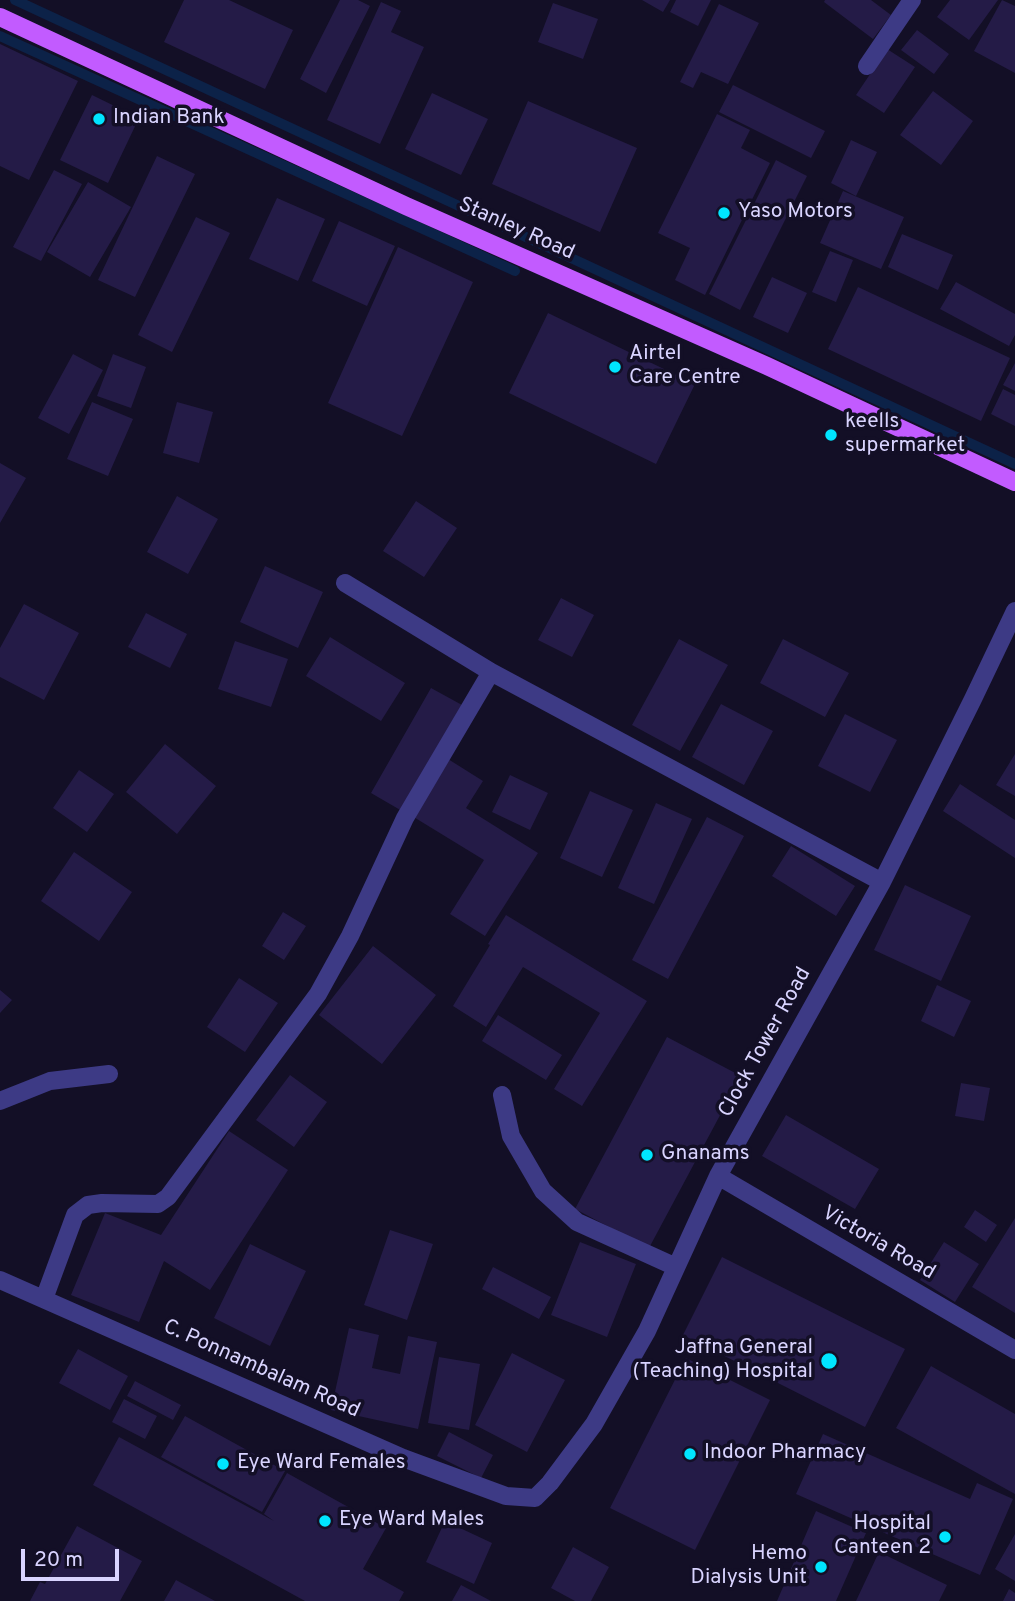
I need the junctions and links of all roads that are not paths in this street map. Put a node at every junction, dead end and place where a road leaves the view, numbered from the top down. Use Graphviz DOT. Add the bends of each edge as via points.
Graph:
graph roads {
  1 [pos="912,0"];
  2 [pos="0,17"];
  3 [pos="867,66"];
  4 [pos="1015,482"];
  5 [pos="345,583"];
  6 [pos="1015,611"];
  7 [pos="491,672"];
  8 [pos="882,882"];
  9 [pos="109,1074"];
  10 [pos="502,1095"];
  11 [pos="0,1101"];
  12 [pos="718,1176"];
  13 [pos="676,1267"];
  14 [pos="0,1280"];
  15 [pos="44,1299"];
  16 [pos="1015,1350"];
  17 [pos="506,1496"];
  1 -- 3 [label="street"];
  2 -- 4 [label="main road, Stanley Road"];
  5 -- 7 [label="street"];
  6 -- 8 [label="street, Clock Tower Road"];
  7 -- 8 [label="street"];
  7 -- 15 [label="street" via="405,818 318,994 168,1197 158,1204 88,1205 75,1215"];
  8 -- 12 [label="street, Clock Tower Road"];
  9 -- 11 [label="street" via="50,1081"];
  10 -- 13 [label="street" via="511,1136 543,1191 577,1222"];
  12 -- 13 [label="street, Clock Tower Road"];
  12 -- 16 [label="street, Victoria Road"];
  13 -- 17 [label="street, Clock Tower Road" via="647,1331 594,1424 535,1499"];
  14 -- 15 [label="street, C. Ponnambalam Road"];
  15 -- 17 [label="street, C. Ponnambalam Road" via="403,1458"];
}
